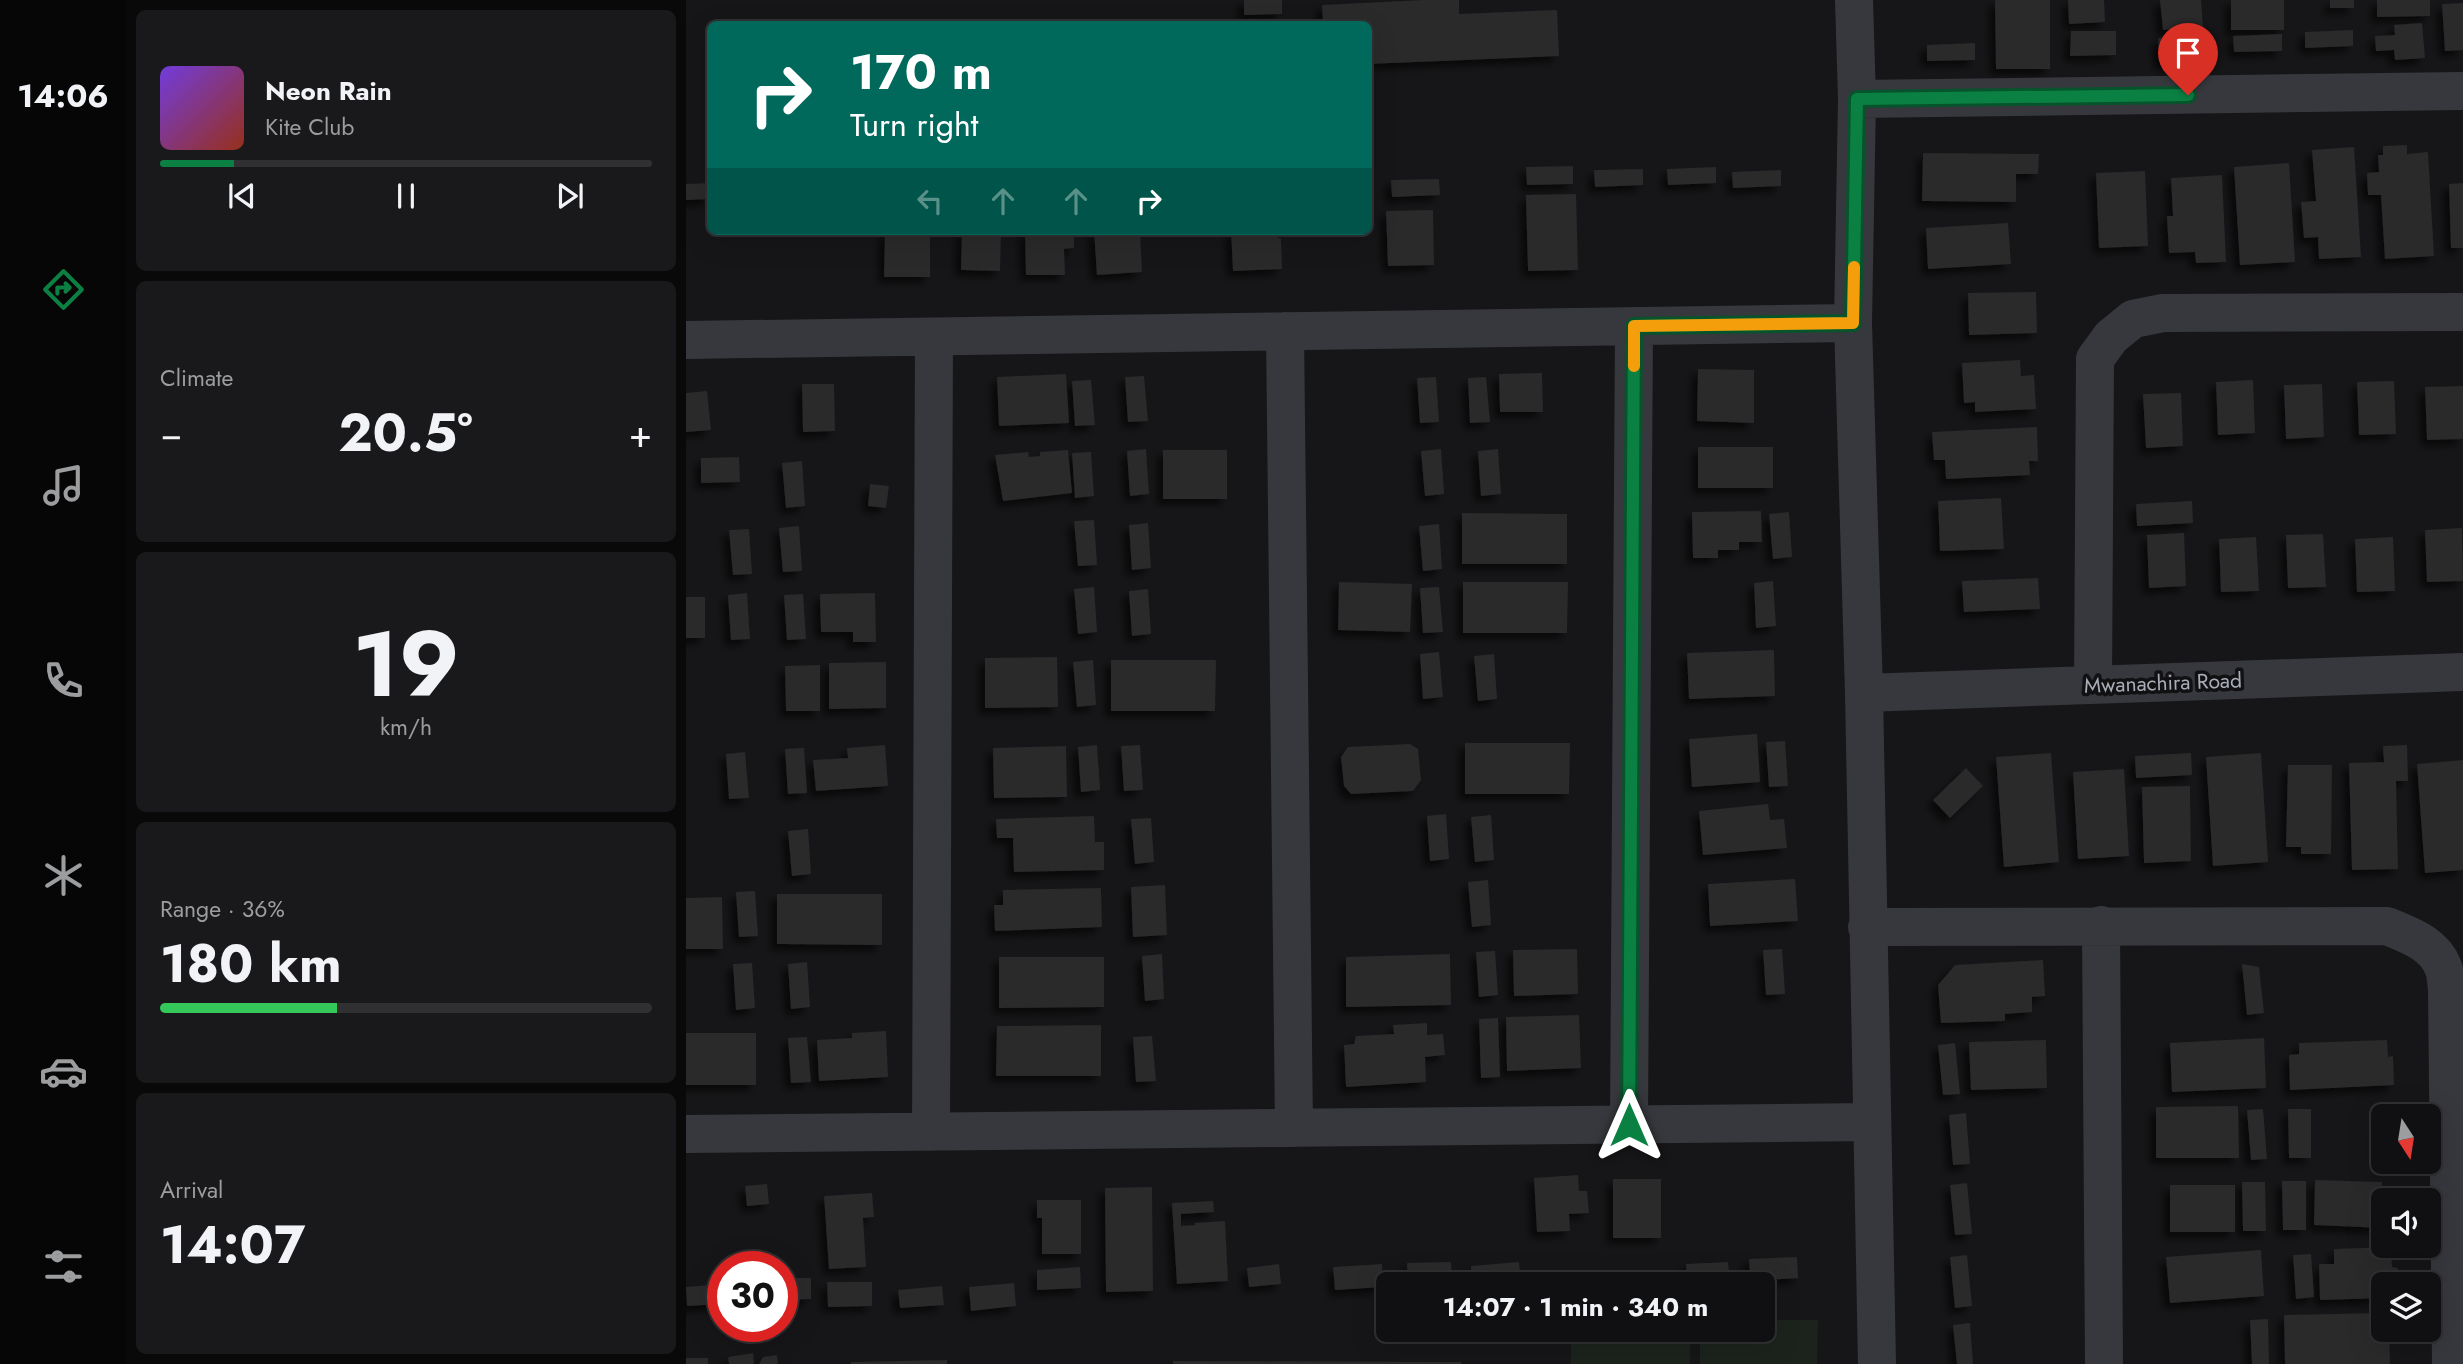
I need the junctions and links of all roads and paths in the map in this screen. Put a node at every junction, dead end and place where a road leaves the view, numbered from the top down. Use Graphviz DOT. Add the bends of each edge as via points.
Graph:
graph roads {
  1 [pos="1854,0"];
  2 [pos="2463,91"];
  3 [pos="1857,99"];
  4 [pos="2463,312"];
  5 [pos="1853,323"];
  6 [pos="1634,326"];
  7 [pos="1285,331"];
  8 [pos="934,337"];
  9 [pos="686,340"];
  10 [pos="2463,672"];
  11 [pos="2093,685"];
  12 [pos="1864,693"];
  13 [pos="2101,925"];
  14 [pos="1867,927"];
  15 [pos="1872,1122"];
  16 [pos="1629,1125"];
  17 [pos="1294,1128"];
  18 [pos="931,1132"];
  19 [pos="686,1134"];
  20 [pos="1877,1364"];
  21 [pos="2104,1364"];
  22 [pos="2451,1364"];
  1 -- 3 [label="street"];
  2 -- 3 [label="street"];
  3 -- 5 [label="street"];
  4 -- 11 [label="street" via="2163,313 2133,319 2111,337 2095,359"];
  5 -- 6 [label="street"];
  5 -- 12 [label="street"];
  6 -- 7 [label="street"];
  6 -- 16 [label="street"];
  7 -- 8 [label="street"];
  7 -- 17 [label="street"];
  8 -- 9 [label="street"];
  8 -- 18 [label="street"];
  10 -- 11 [label="street, Mwanachira Road"];
  11 -- 12 [label="street, Mwanachira Road"];
  12 -- 14 [label="street"];
  13 -- 14 [label="street"];
  13 -- 21 [label="street"];
  13 -- 22 [label="street" via="2387,926 2431,949 2443,967 2447,989"];
  14 -- 15 [label="street"];
  15 -- 16 [label="street"];
  15 -- 20 [label="street"];
  16 -- 17 [label="street"];
  17 -- 18 [label="street"];
  18 -- 19 [label="street"];
}
